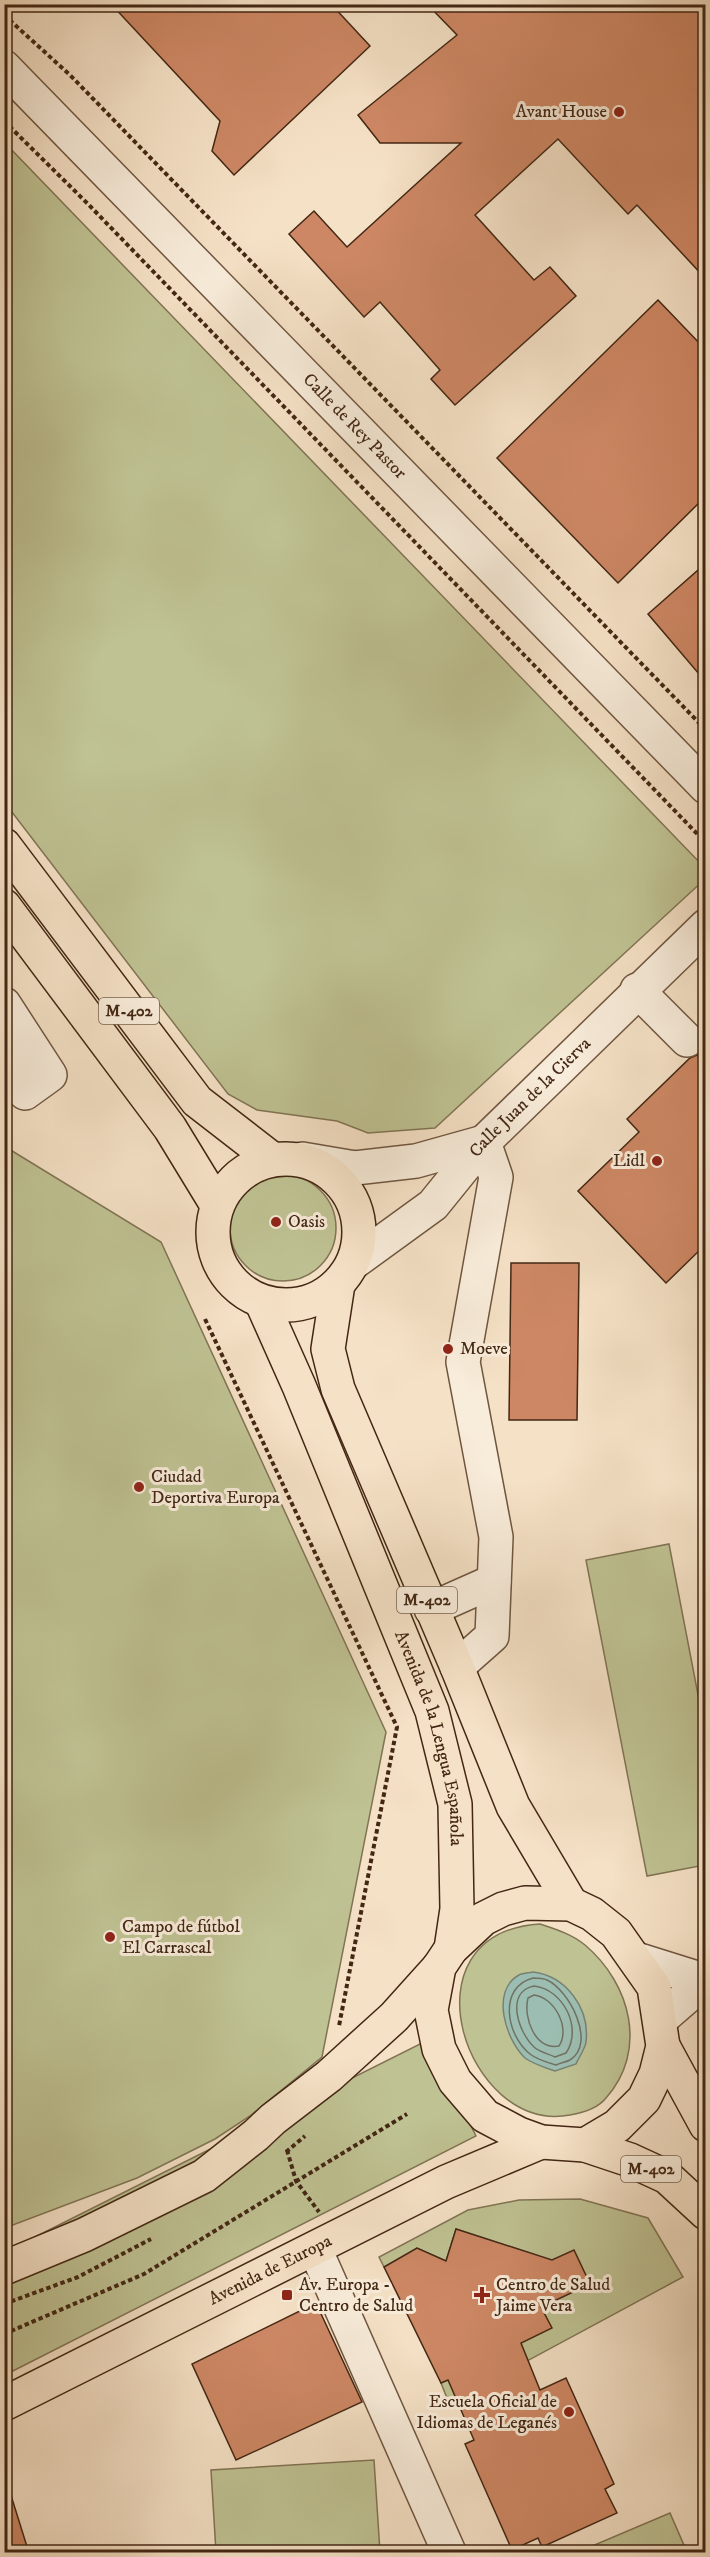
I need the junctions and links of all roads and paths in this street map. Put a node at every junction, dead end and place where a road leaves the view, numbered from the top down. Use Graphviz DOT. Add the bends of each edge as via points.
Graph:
graph roads {
  1 [pos="4,15"];
  2 [pos="4,67"];
  3 [pos="4,121"];
  4 [pos="705,730"];
  5 [pos="705,787"];
  6 [pos="705,843"];
  7 [pos="4,845"];
  8 [pos="8,914"];
  9 [pos="705,926"];
  10 [pos="638,990"];
  11 [pos="4,1004"];
  12 [pos="687,1040"];
  13 [pos="4,1060"];
  14 [pos="484,1142"];
  15 [pos="287,1159"];
  16 [pos="217,1205"];
  17 [pos="345,1273"];
  18 [pos="262,1302"];
  19 [pos="205,1319"];
  20 [pos="494,1581"];
  21 [pos="431,1609"];
  22 [pos="457,1667"];
  23 [pos="571,1904"];
  24 [pos="445,1958"];
  25 [pos="636,1959"];
  26 [pos="704,1980"];
  27 [pos="338,2029"];
  28 [pos="662,2033"];
  29 [pos="408,2114"];
  30 [pos="273,2119"];
  31 [pos="705,2125"];
  32 [pos="541,2142"];
  33 [pos="585,2145"];
  34 [pos="296,2181"];
  35 [pos="705,2213"];
  36 [pos="324,2244"];
  37 [pos="4,2268"];
  38 [pos="4,2334"];
  39 [pos="4,2404"];
  40 [pos="449,2553"];
  1 -- 4 [label="path" via="70,75"];
  2 -- 5 [label="street, Calle de Rey Pastor"];
  3 -- 6 [label="path"];
  7 -- 15 [label="main road, M-402" via="198,1101"];
  8 -- 16 [label="main road, M-402" via="170,1128"];
  9 -- 10 [label="street, Calle Juan de la Cierva"];
  10 -- 12 [label="street"];
  10 -- 14 [label="street, Calle Juan de la Cierva"];
  11 -- 13 [label="street" via="50,1075 25,1093"];
  14 -- 15 [label="street" via="416,1161 355,1168"];
  14 -- 17 [label="street, Calle Juan de la Cierva" via="433,1205"];
  14 -- 20 [label="street" via="496,1177 463,1362 496,1537"];
  15 -- 16 [label="main road" via="248,1168 229,1183"];
  15 -- 17 [label="main road, M-402" via="326,1169 345,1188 357,1211 360,1238"];
  16 -- 18 [label="main road" via="212,1222 213,1248 225,1274 243,1293"];
  17 -- 18 [label="main road" via="318,1299 288,1306"];
  17 -- 21 [label="main road, M-402" via="328,1349 338,1389"];
  18 -- 24 [label="main road, Avenida de la Lengua Española / M-402" via="432,1711 455,1803 456,1909"];
  19 -- 27 [label="path" via="397,1727"];
  20 -- 21 [label="street"];
  20 -- 22 [label="street" via="492,1636"];
  21 -- 22 [label="main road, M-402"];
  22 -- 23 [label="main road, M-402" via="513,1806"];
  23 -- 24 [label="main road" via="525,1903 503,1908 483,1919"];
  23 -- 25 [label="main road" via="616,1933"];
  24 -- 30 [label="main road" via="385,2026"];
  24 -- 32 [label="main road, M-402" via="431,2010 439,2049 455,2081 485,2116"];
  25 -- 26 [label="street"];
  25 -- 28 [label="main road" via="654,1987"];
  26 -- 28 [label="street"];
  28 -- 31 [label="main road"];
  28 -- 33 [label="main road" via="656,2074 644,2099 617,2126"];
  29 -- 34 [label="path"];
  30 -- 34 [label="path" via="286,2140"];
  30 -- 37 [label="main road" via="223,2163 186,2187"];
  32 -- 33 [label="main road, M-402"];
  32 -- 36 [label="main road, Avenida de Europa" via="464,2174"];
  33 -- 35 [label="main road, M-402" via="667,2177"];
  34 -- 36 [label="path" via="321,2215"];
  34 -- 38 [label="path" via="144,2274"];
  36 -- 39 [label="main road, Avenida de Europa"];
  36 -- 40 [label="street"];
}
